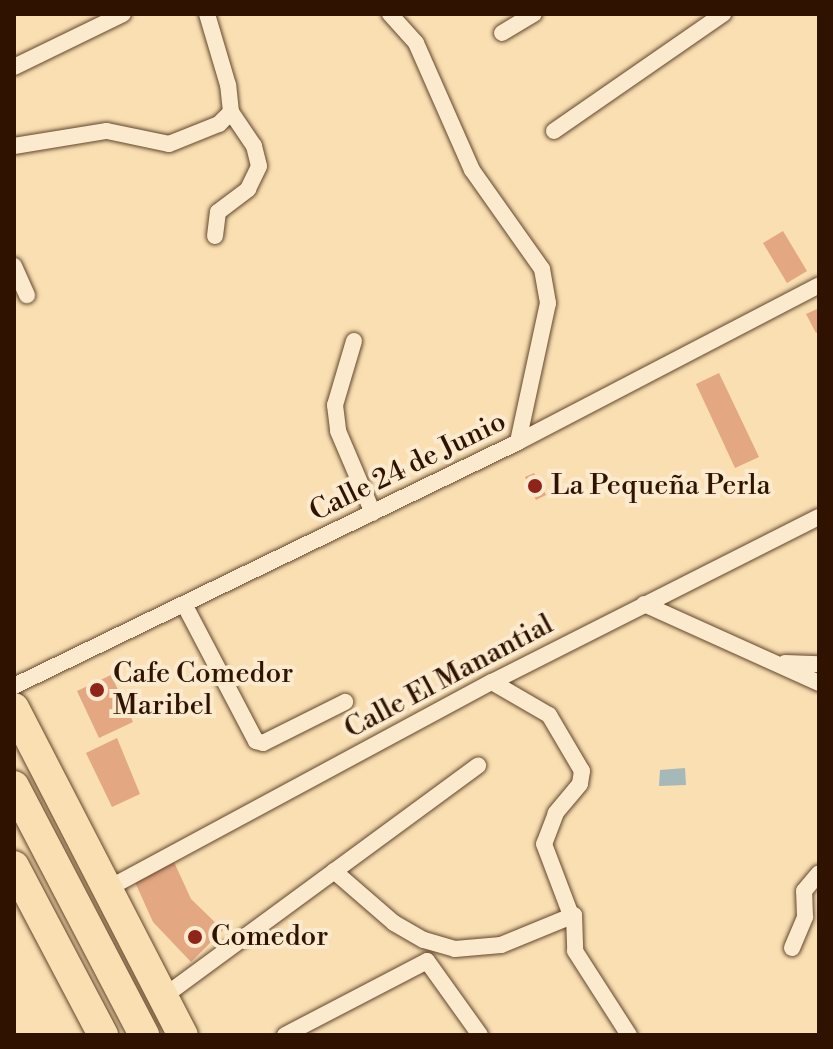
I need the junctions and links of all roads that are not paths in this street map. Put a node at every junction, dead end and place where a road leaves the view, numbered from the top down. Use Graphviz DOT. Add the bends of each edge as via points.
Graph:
graph roads {
  1 [pos="123,14"];
  2 [pos="207,14"];
  3 [pos="390,14"];
  4 [pos="534,14"];
  5 [pos="723,14"];
  6 [pos="502,33"];
  7 [pos="14,67"];
  8 [pos="231,112"];
  9 [pos="554,131"];
  10 [pos="14,146"];
  11 [pos="215,236"];
  12 [pos="14,266"];
  13 [pos="819,285"];
  14 [pos="27,295"];
  15 [pos="354,341"];
  16 [pos="518,442"];
  17 [pos="373,513"];
  18 [pos="819,517"];
  19 [pos="184,604"];
  20 [pos="644,604"];
  21 [pos="771,661"];
  22 [pos="819,664"];
  23 [pos="492,682"];
  24 [pos="819,683"];
  25 [pos="14,686"];
  26 [pos="345,702"];
  27 [pos="14,708"];
  28 [pos="478,766"];
  29 [pos="14,786"];
  30 [pos="14,866"];
  31 [pos="334,871"];
  32 [pos="819,873"];
  33 [pos="107,889"];
  34 [pos="571,915"];
  35 [pos="792,948"];
  36 [pos="163,997"];
  37 [pos="103,1035"];
  38 [pos="144,1035"];
  39 [pos="183,1035"];
  40 [pos="285,1035"];
  41 [pos="480,1035"];
  42 [pos="629,1035"];
  1 -- 7 [label="street"];
  2 -- 8 [label="street" via="218,40"];
  3 -- 16 [label="street" via="416,43 472,170 542,269 548,303"];
  4 -- 6 [label="street"];
  5 -- 9 [label="street"];
  8 -- 10 [label="street" via="219,124 169,144 119,131"];
  8 -- 11 [label="street" via="254,146 259,166 248,189 218,212"];
  12 -- 14 [label="street"];
  13 -- 16 [label="street, Calle 24 de Junio"];
  15 -- 17 [label="street" via="341,374 336,418"];
  16 -- 17 [label="street, Calle 24 de Junio"];
  17 -- 19 [label="street, Calle 24 de Junio"];
  18 -- 20 [label="street, Calle El Manantial"];
  19 -- 25 [label="street, Calle 24 de Junio"];
  19 -- 26 [label="street" via="256,741 263,743"];
  20 -- 21 [label="street"];
  20 -- 23 [label="street, Calle El Manantial"];
  21 -- 22 [label="street"];
  21 -- 24 [label="street"];
  23 -- 33 [label="street, Calle El Manantial"];
  23 -- 34 [label="street" via="549,715 582,771 580,784 556,813 544,844"];
  27 -- 33 [label="highway"];
  28 -- 31 [label="street"];
  29 -- 38 [label="highway"];
  30 -- 37 [label="highway"];
  31 -- 34 [label="street" via="394,923 455,949 501,945"];
  31 -- 36 [label="street"];
  32 -- 35 [label="street" via="804,891 805,917"];
  33 -- 36 [label="highway"];
  34 -- 42 [label="street" via="578,920 575,951"];
  36 -- 39 [label="highway"];
  40 -- 41 [label="street" via="427,961"];
}
